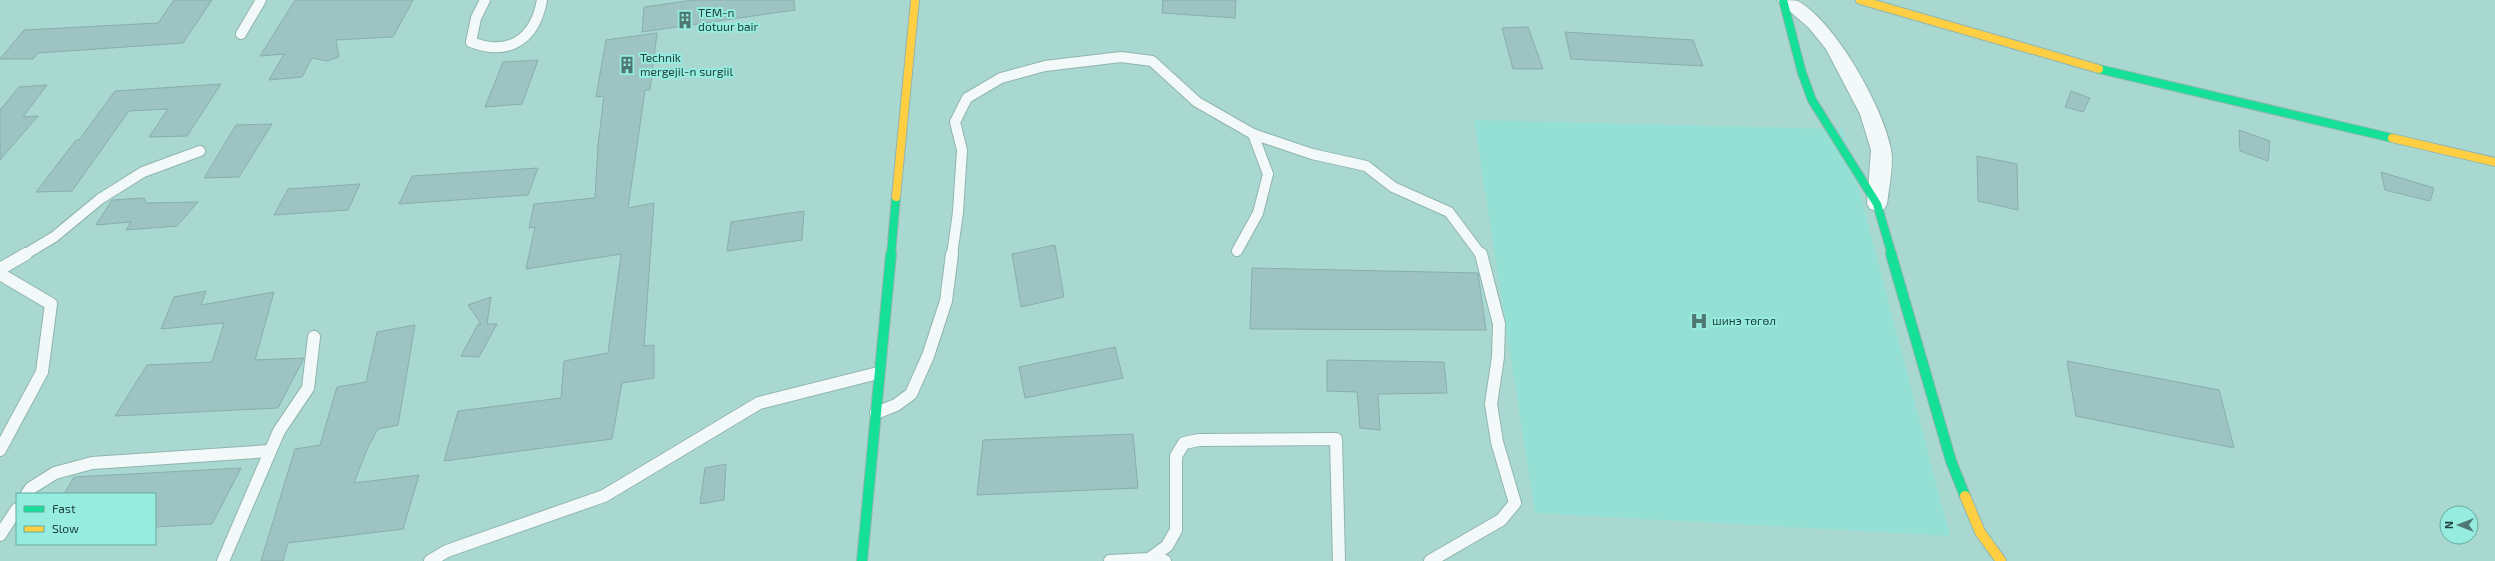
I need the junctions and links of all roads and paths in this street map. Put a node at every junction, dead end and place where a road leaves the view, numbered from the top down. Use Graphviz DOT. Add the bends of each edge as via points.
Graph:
graph roads {
  1 [pos="261,0"];
  2 [pos="485,0"];
  3 [pos="542,0"];
  4 [pos="915,0"];
  5 [pos="1784,0"];
  6 [pos="1860,0"];
  7 [pos="241,34"];
  8 [pos="1253,134"];
  9 [pos="200,151"];
  10 [pos="2495,162"];
  11 [pos="1877,204"];
  12 [pos="1237,251"];
  13 [pos="0,269"];
  14 [pos="0,274"];
  15 [pos="314,337"];
  16 [pos="878,373"];
  17 [pos="875,413"];
  18 [pos="0,450"];
  19 [pos="270,451"];
  20 [pos="28,493"];
  21 [pos="16,511"];
  22 [pos="0,535"];
  23 [pos="1149,559"];
  24 [pos="223,561"];
  25 [pos="430,561"];
  26 [pos="862,561"];
  27 [pos="1110,561"];
  28 [pos="1165,561"];
  29 [pos="1339,561"];
  30 [pos="1430,561"];
  31 [pos="2001,561"];
  1 -- 7 [label="lane"];
  2 -- 3 [label="lane" via="476,18 471,42 482,48 519,43 528,35 541,14"];
  4 -- 16 [label="street"];
  5 -- 11 [label="street" via="1802,73 1812,100"];
  5 -- 11 [label="street" via="1815,24 1834,46 1870,114 1881,150"];
  6 -- 10 [label="street" via="2071,62"];
  8 -- 12 [label="lane" via="1268,174 1258,213"];
  8 -- 17 [label="lane" via="1197,102 1152,61 1138,58 1121,57 1045,66 1001,78 967,98 955,122 962,150 958,212 946,301 928,356 911,394 896,405"];
  8 -- 30 [label="lane" via="1312,154 1366,166 1393,187 1449,212 1480,251 1499,324 1492,404 1497,442 1515,503 1502,520"];
  9 -- 13 [label="lane" via="143,172 100,199 54,237"];
  11 -- 31 [label="street" via="1951,461 1980,532"];
  14 -- 18 [label="lane" via="51,304 42,372"];
  15 -- 19 [label="lane" via="308,388 279,432"];
  16 -- 17 [label="street"];
  16 -- 25 [label="lane" via="759,403 604,496 447,551"];
  17 -- 26 [label="street"];
  19 -- 20 [label="lane" via="92,463 55,474 31,488"];
  19 -- 24 [label="lane"];
  21 -- 22 [label="lane"];
  23 -- 27 [label="lane"];
  23 -- 28 [label="lane"];
  23 -- 29 [label="lane" via="1167,546 1176,530 1176,456 1184,443 1199,440 1336,439"];
}
